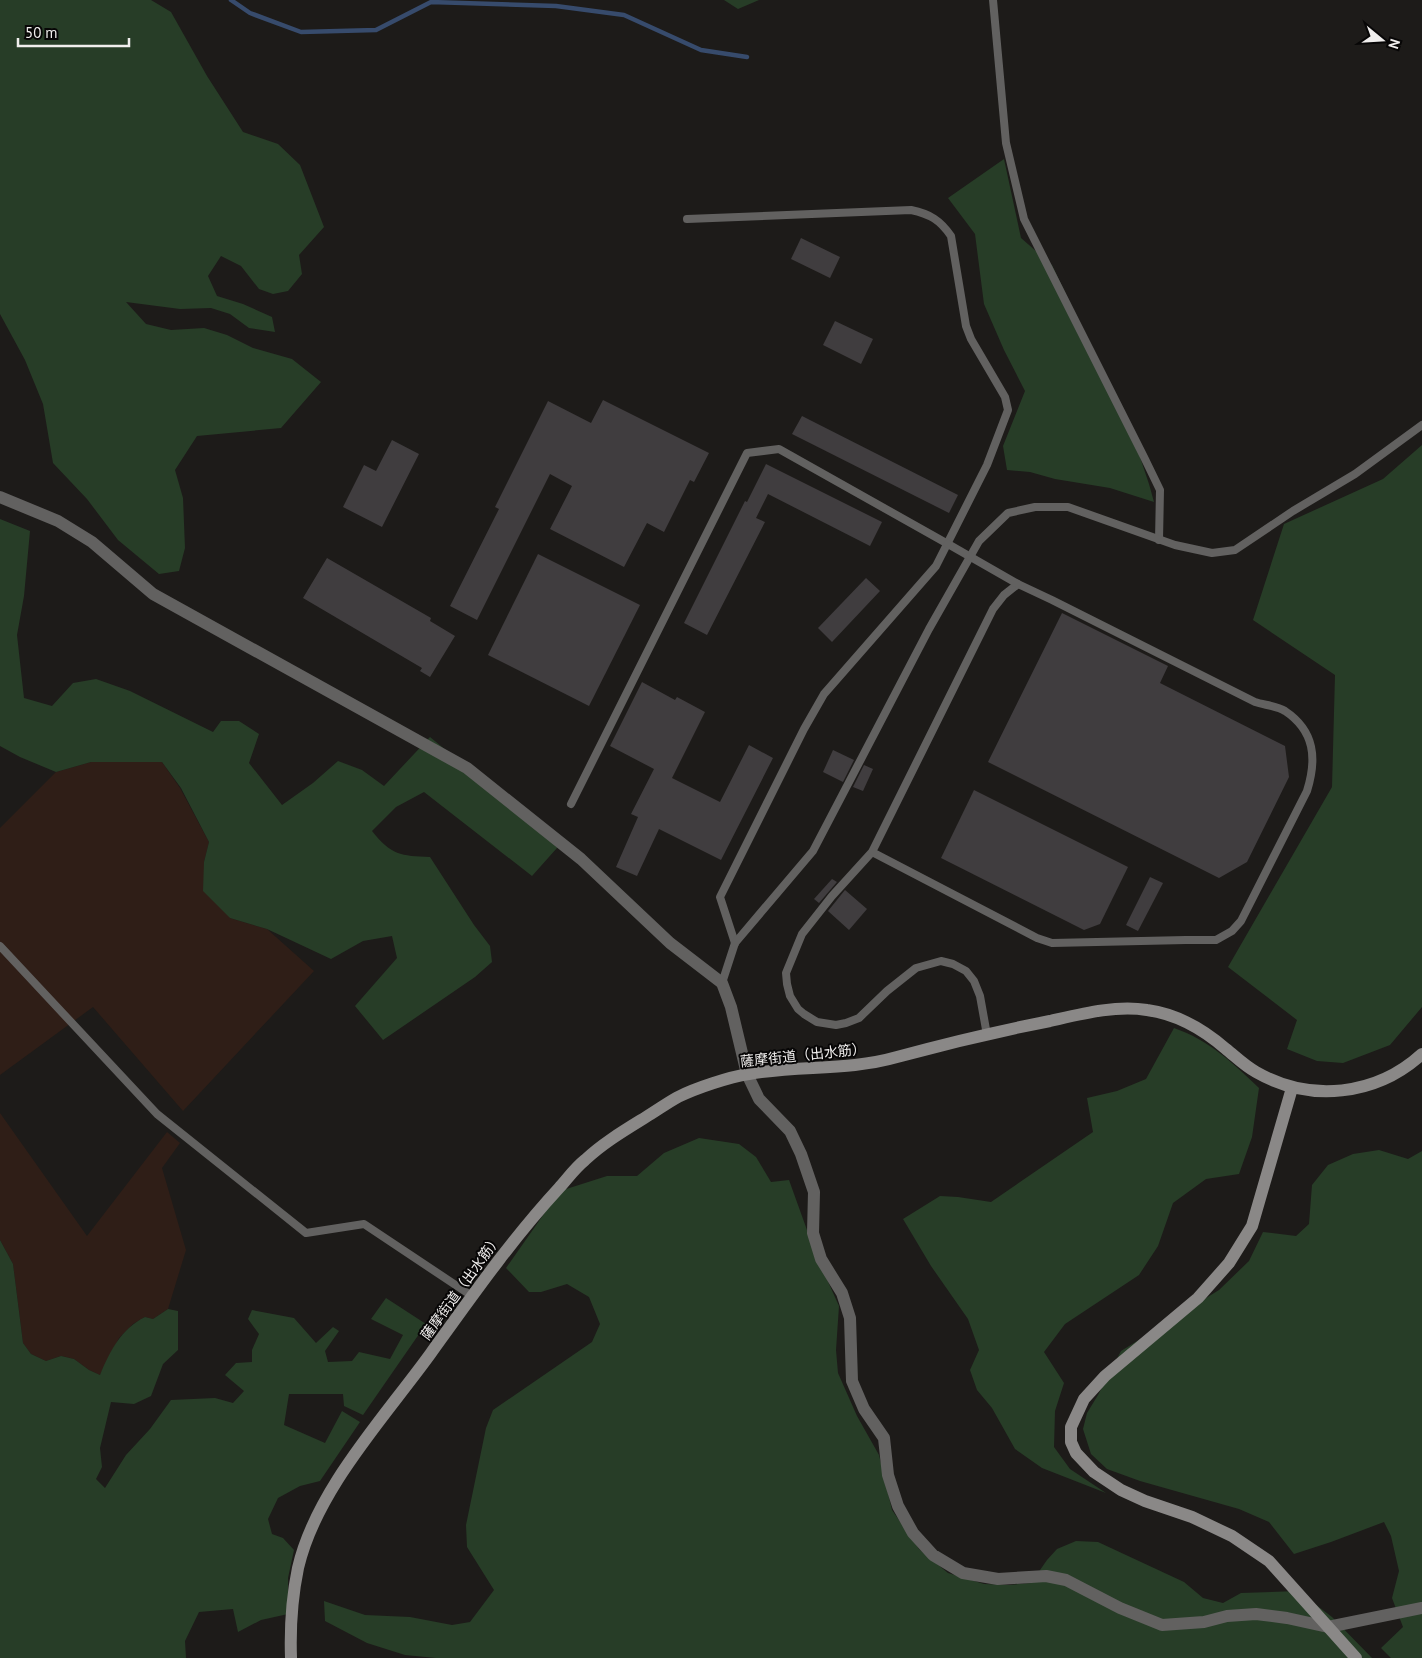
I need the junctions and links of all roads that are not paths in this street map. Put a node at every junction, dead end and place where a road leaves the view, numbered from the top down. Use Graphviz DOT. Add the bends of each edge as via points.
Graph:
graph roads {
  1 [pos="994,0"];
  2 [pos="686,219"];
  3 [pos="1422,425"];
  4 [pos="0,497"];
  5 [pos="1160,540"];
  6 [pos="948,544"];
  7 [pos="1018,584"];
  8 [pos="571,804"];
  9 [pos="872,852"];
  10 [pos="735,943"];
  11 [pos="0,946"];
  12 [pos="722,983"];
  13 [pos="987,1035"];
  14 [pos="1422,1054"];
  15 [pos="747,1074"];
  16 [pos="1292,1088"];
  17 [pos="472,1296"];
  18 [pos="1422,1608"];
  19 [pos="1328,1628"];
  20 [pos="291,1658"];
  21 [pos="1356,1658"];
  1 -- 5 [label="lane" via="1006,143 1024,219 1160,490"];
  2 -- 6 [label="lane" via="911,210 930,215 944,225 951,236 966,326 1005,397 1008,410 987,465"];
  3 -- 5 [label="lane" via="1355,474 1235,550 1212,553"];
  4 -- 12 [label="street" via="58,521 92,542 153,594 467,768 581,859 670,943"];
  5 -- 10 [label="lane" via="1068,507 1035,506 1008,513 979,541 929,629 814,851"];
  6 -- 7 [label="lane, bridge"];
  6 -- 8 [label="lane" via="779,449 747,453"];
  6 -- 10 [label="lane" via="936,566 824,694 804,729 720,897"];
  7 -- 9 [label="lane" via="993,609"];
  7 -- 9 [label="lane" via="1255,702 1284,711 1307,735 1313,754 1307,791 1241,921 1232,931 1216,940 1052,943"];
  9 -- 13 [label="lane" via="802,934 786,973 786,984 798,1009 817,1022 846,1023 859,1018 887,990 916,968 941,961 966,971 974,982"];
  10 -- 12 [label="lane"];
  11 -- 17 [label="lane" via="157,1114 306,1233 364,1224"];
  12 -- 15 [label="street"];
  13 -- 15 [label="street, 薩摩街道（出水筋）" via="857,1066"];
  13 -- 16 [label="street, 薩摩街道（出水筋）" via="1096,1011 1141,1009 1163,1012 1206,1034 1256,1072"];
  14 -- 16 [label="street, 薩摩街道（出水筋）" via="1400,1071 1362,1088 1329,1092"];
  15 -- 17 [label="street, 薩摩街道（出水筋）" via="678,1097 598,1149 537,1211"];
  15 -- 19 [label="street" via="759,1098 790,1131 801,1154 814,1192 814,1233 821,1259 842,1293 850,1318 852,1381 864,1409 884,1438 888,1475 898,1506 913,1533 933,1555 964,1572 998,1579 1046,1576 1066,1580 1162,1625 1256,1614"];
  16 -- 19 [label="street" via="1252,1226 1229,1263 1198,1298 1105,1376 1084,1399 1071,1427 1071,1442 1076,1453 1094,1472 1120,1490 1232,1536 1269,1561"];
  17 -- 20 [label="street, 薩摩街道（出水筋）" via="337,1482 316,1517 298,1568"];
  18 -- 19 [label="street"];
  19 -- 21 [label="street"];
}
